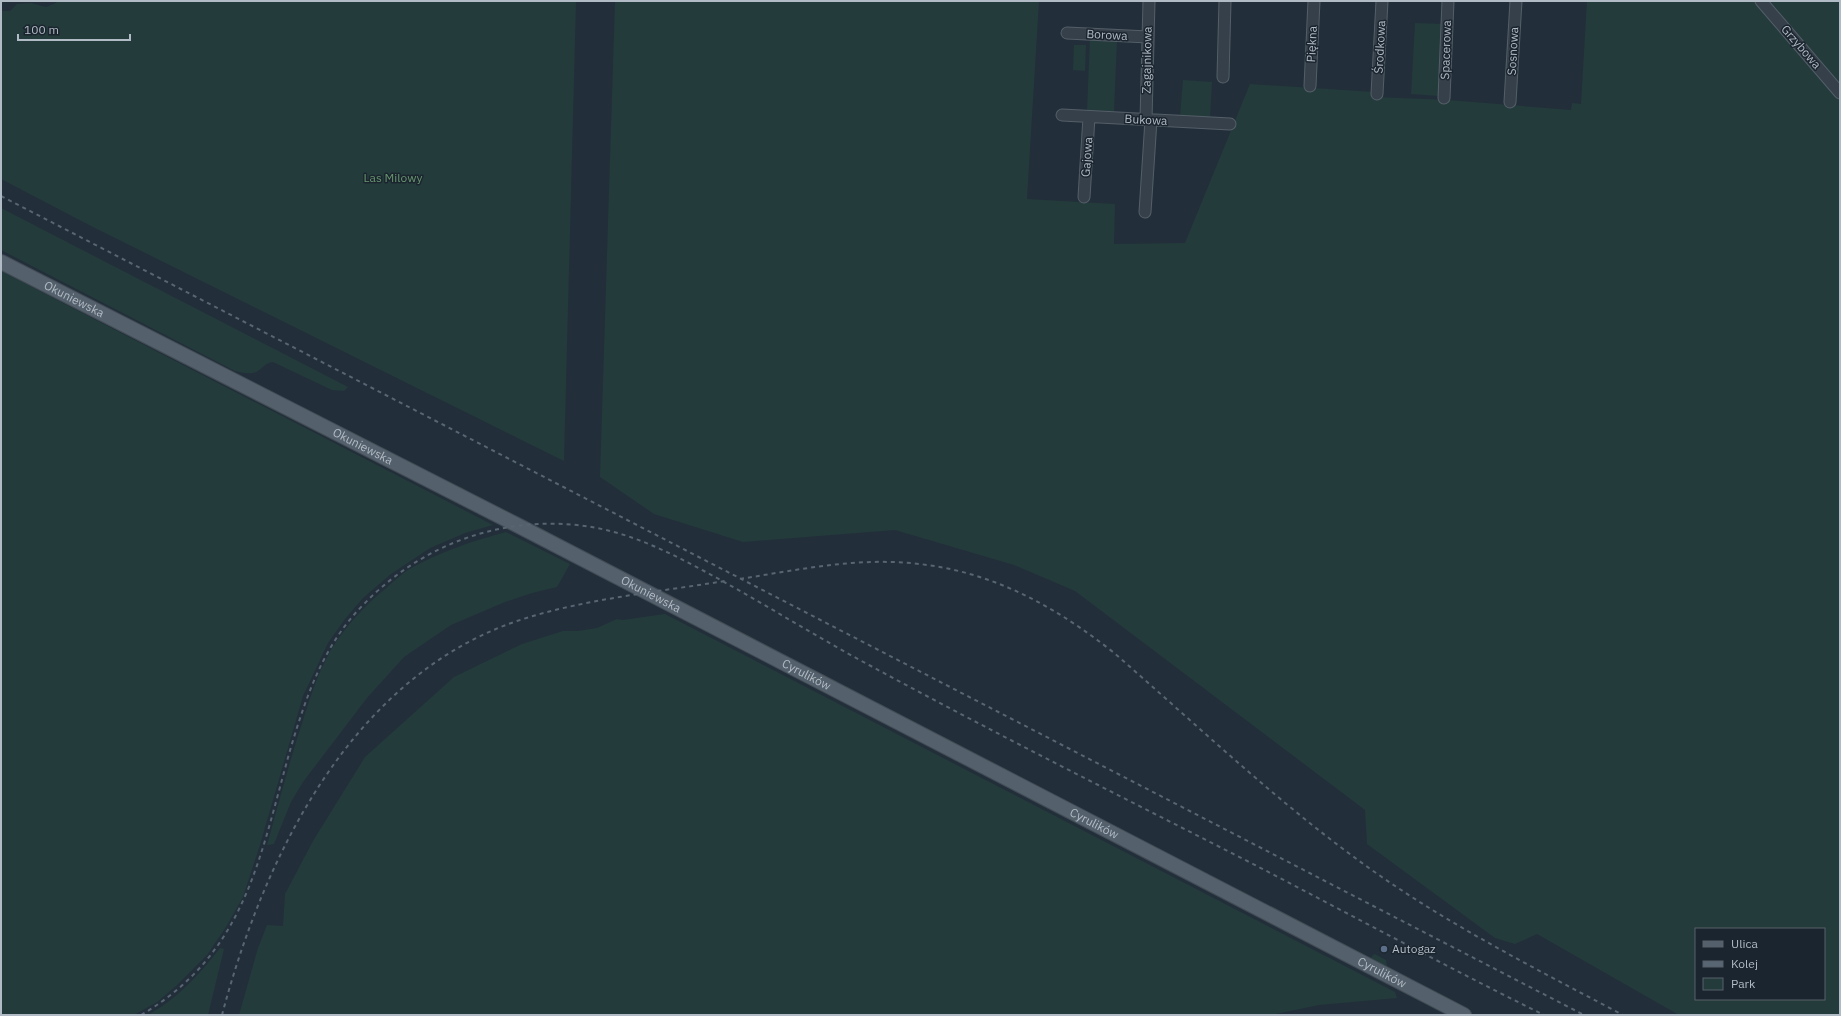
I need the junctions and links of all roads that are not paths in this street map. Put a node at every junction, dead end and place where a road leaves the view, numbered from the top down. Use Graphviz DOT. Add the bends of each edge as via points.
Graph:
graph roads {
  1 [pos="1149,1"];
  2 [pos="1225,1"];
  3 [pos="1314,1"];
  4 [pos="1382,1"];
  5 [pos="1448,1"];
  6 [pos="1516,1"];
  7 [pos="1762,1"];
  8 [pos="1067,33"];
  9 [pos="1148,37"];
  10 [pos="1223,77"];
  11 [pos="1310,86"];
  12 [pos="1840,93"];
  13 [pos="1377,94"];
  14 [pos="1444,98"];
  15 [pos="1510,102"];
  16 [pos="1062,115"];
  17 [pos="1090,117"];
  18 [pos="1148,120"];
  19 [pos="1230,124"];
  20 [pos="1084,197"];
  21 [pos="1145,212"];
  22 [pos="1,262"];
  23 [pos="724,632"];
  24 [pos="1464,1015"];
  1 -- 9 [label="street, Zagajnikowa"];
  2 -- 10 [label="street"];
  3 -- 11 [label="street, Piękna"];
  4 -- 13 [label="street, Środkowa"];
  5 -- 14 [label="street, Spacerowa"];
  6 -- 15 [label="street, Sosnowa"];
  7 -- 12 [label="street, Grzybowa"];
  8 -- 9 [label="street, Borowa"];
  9 -- 18 [label="street, Zagajnikowa"];
  16 -- 17 [label="street, Bukowa"];
  17 -- 18 [label="street, Bukowa"];
  17 -- 20 [label="street, Gajowa"];
  18 -- 19 [label="street, Bukowa"];
  18 -- 21 [label="street, Zagajnikowa"];
  22 -- 23 [label="main road, Okuniewska"];
  23 -- 24 [label="main road, Cyrulików"];
}
